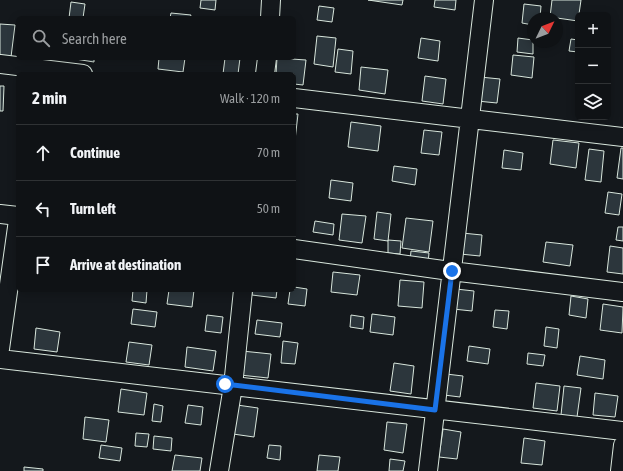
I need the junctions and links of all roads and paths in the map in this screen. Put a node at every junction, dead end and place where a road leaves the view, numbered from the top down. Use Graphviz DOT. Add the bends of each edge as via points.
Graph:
graph roads {
  1 [pos="271,0"];
  2 [pos="484,0"];
  3 [pos="270,16"];
  4 [pos="267,60"];
  5 [pos="0,64"];
  6 [pos="67,72"];
  7 [pos="266,72"];
  8 [pos="296,98"];
  9 [pos="470,119"];
  10 [pos="623,137"];
  11 [pos="0,214"];
  12 [pos="16,216"];
  13 [pos="16,234"];
  14 [pos="296,249"];
  15 [pos="452,271"];
  16 [pos="243,292"];
  17 [pos="623,292"];
  18 [pos="0,349"];
  19 [pos="0,359"];
  20 [pos="233,386"];
  21 [pos="435,410"];
  22 [pos="623,431"];
  23 [pos="623,445"];
  24 [pos="219,471"];
  25 [pos="428,471"];
  26 [pos="620,471"];
  1 -- 3 [label="street"];
  2 -- 9 [label="street"];
  4 -- 7 [label="street"];
  5 -- 6 [label="street"];
  8 -- 9 [label="street"];
  9 -- 10 [label="street"];
  9 -- 15 [label="street"];
  11 -- 12 [label="street"];
  13 -- 18 [label="street"];
  14 -- 15 [label="street"];
  15 -- 17 [label="street"];
  15 -- 21 [label="street"];
  16 -- 20 [label="street"];
  19 -- 20 [label="street"];
  20 -- 21 [label="street"];
  20 -- 24 [label="street"];
  21 -- 22 [label="street"];
  21 -- 25 [label="street"];
  23 -- 26 [label="street"];
}
